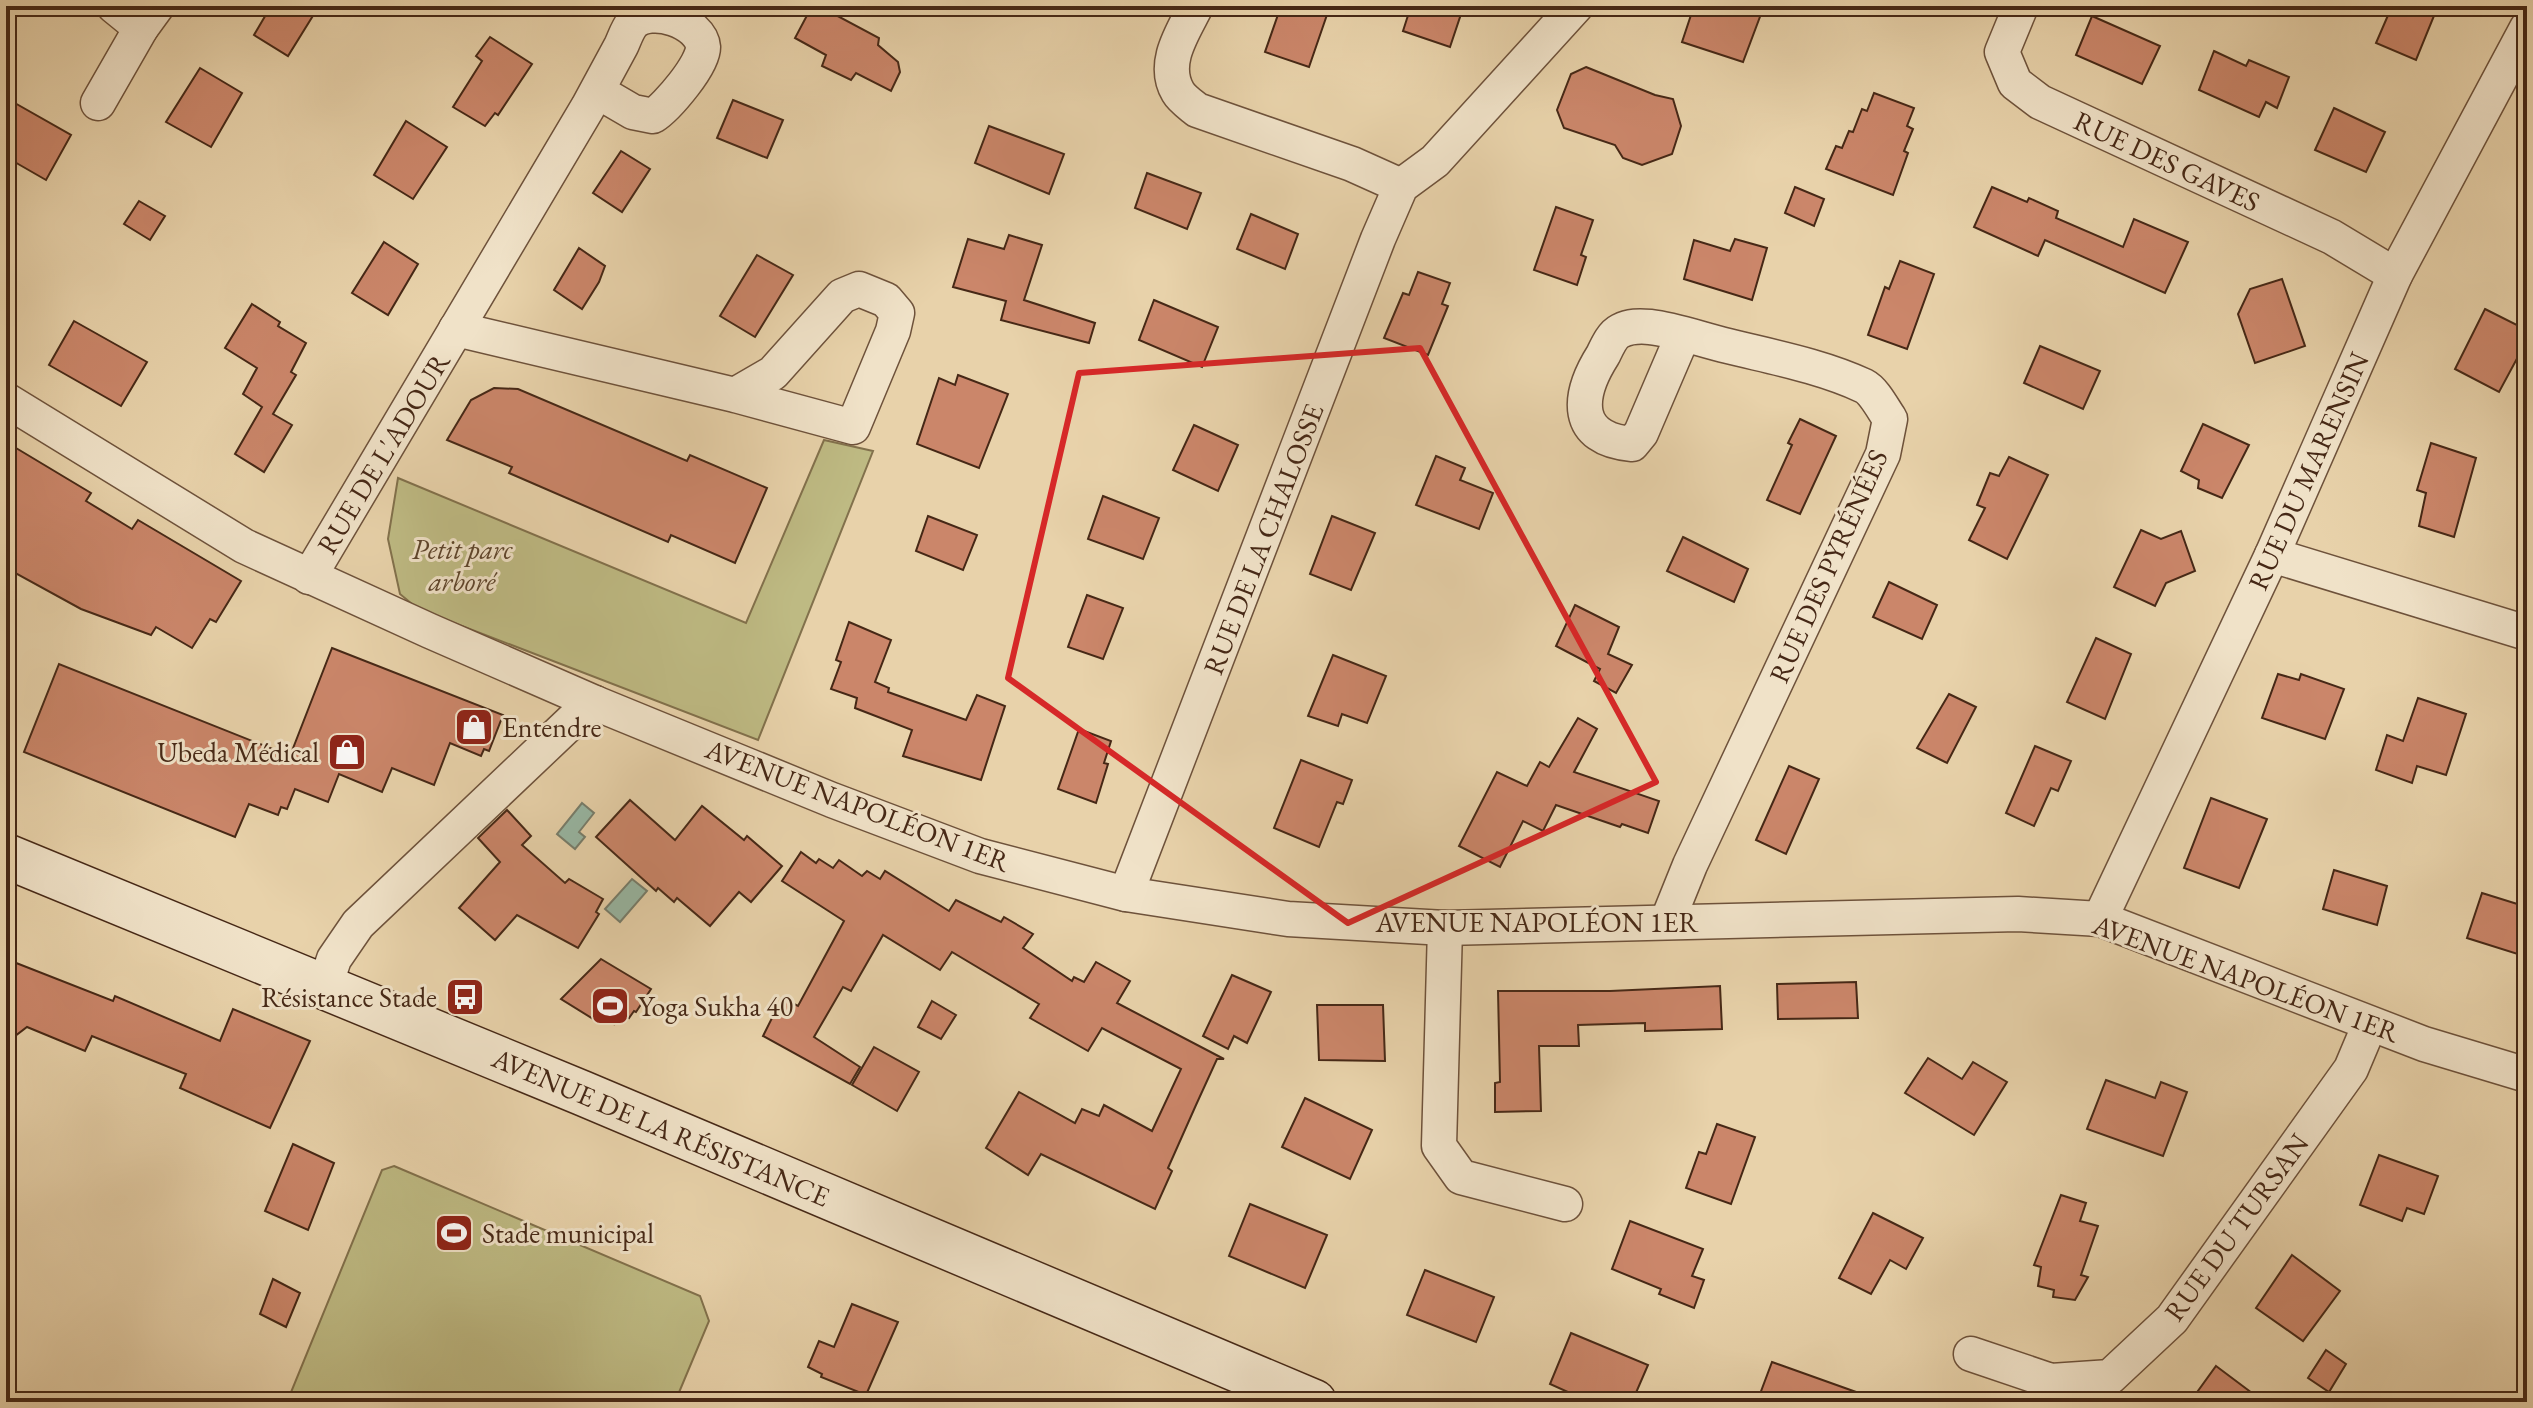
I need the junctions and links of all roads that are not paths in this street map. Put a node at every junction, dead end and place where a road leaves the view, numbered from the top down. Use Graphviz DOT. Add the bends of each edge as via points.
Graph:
graph roads {
  1 [pos="114,6"];
  2 [pos="1196,6"];
  3 [pos="1576,6"];
  4 [pos="2021,6"];
  5 [pos="149,17"];
  6 [pos="2527,28"];
  7 [pos="597,91"];
  8 [pos="98,103"];
  9 [pos="1401,186"];
  10 [pos="2395,275"];
  11 [pos="456,329"];
  12 [pos="1683,335"];
  13 [pos="735,395"];
  14 [pos="6,400"];
  15 [pos="2272,555"];
  16 [pos="309,577"];
  17 [pos="2527,633"];
  18 [pos="595,703"];
  19 [pos="6,856"];
  20 [pos="1126,894"];
  21 [pos="2100,919"];
  22 [pos="1667,922"];
  23 [pos="1445,928"];
  24 [pos="325,986"];
  25 [pos="2370,1024"];
  26 [pos="2527,1075"];
  27 [pos="1565,1204"];
  28 [pos="1971,1354"];
  29 [pos="1314,1402"];
  1 -- 5 [label="street"];
  2 -- 9 [label="street" via="1173,52 1171,69 1178,93 1197,110"];
  3 -- 9 [label="street" via="1435,161"];
  4 -- 10 [label="street, RUE DES GAVES" via="2002,52 2015,83 2040,102 2332,237"];
  5 -- 8 [label="street"];
  6 -- 10 [label="street, RUE DU MARENSIN"];
  7 -- 11 [label="street, RUE DE L'ADOUR"];
  9 -- 20 [label="street, RUE DE LA CHALOSSE"];
  10 -- 15 [label="street, RUE DU MARENSIN"];
  11 -- 13 [label="street, RUE DE L'ADOUR"];
  11 -- 16 [label="street, RUE DE L'ADOUR"];
  12 -- 22 [label="street, RUE DES PYRÉNÉES" via="1867,387 1890,419 1883,454"];
  13 -- 13 [label="street, RUE DE L'ADOUR" via="853,427 897,313 886,300 859,289 842,296 773,373"];
  14 -- 16 [label="street, AVENUE NAPOLÉON 1ER" via="244,546"];
  15 -- 17 [label="street"];
  15 -- 21 [label="street, RUE DU MARENSIN"];
  16 -- 18 [label="street, AVENUE NAPOLÉON 1ER"];
  18 -- 20 [label="street, AVENUE NAPOLÉON 1ER" via="980,856"];
  18 -- 24 [label="street" via="358,924 334,959"];
  19 -- 24 [label="main road, AVENUE DE LA RÉSISTANCE"];
  20 -- 23 [label="street, AVENUE NAPOLÉON 1ER" via="1288,919"];
  21 -- 22 [label="street, AVENUE NAPOLÉON 1ER" via="2018,914"];
  21 -- 25 [label="street, AVENUE NAPOLÉON 1ER"];
  22 -- 23 [label="street, AVENUE NAPOLÉON 1ER"];
  23 -- 27 [label="street" via="1439,1146 1461,1177"];
  24 -- 29 [label="main road, AVENUE DE LA RÉSISTANCE"];
  25 -- 26 [label="street, AVENUE NAPOLÉON 1ER"];
  25 -- 28 [label="street, RUE DU TURSAN" via="2351,1069 2172,1319 2110,1377 2051,1381"];
}
